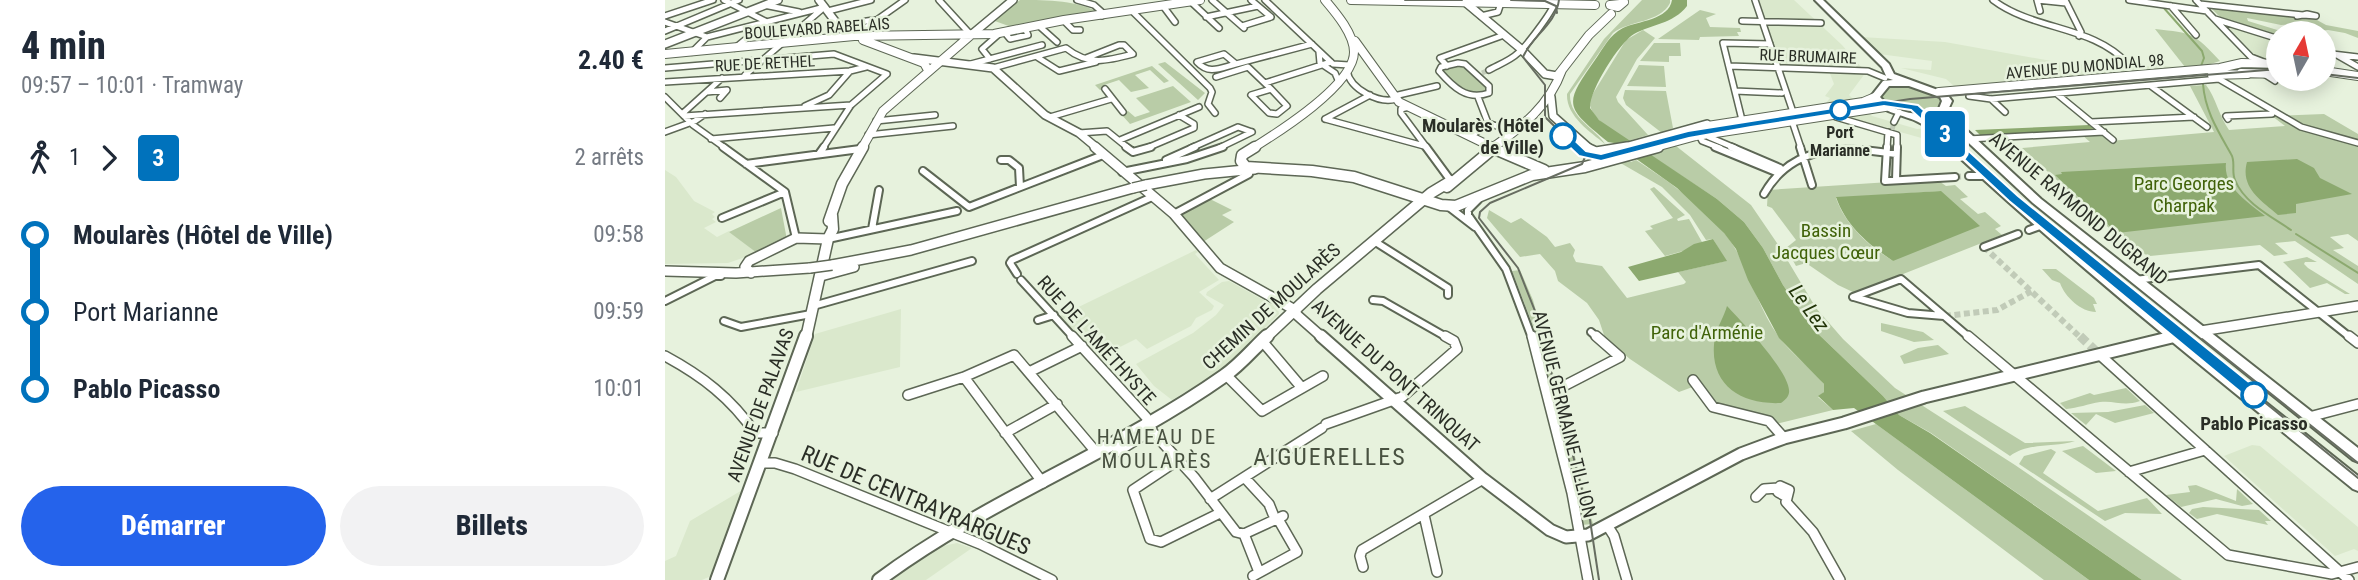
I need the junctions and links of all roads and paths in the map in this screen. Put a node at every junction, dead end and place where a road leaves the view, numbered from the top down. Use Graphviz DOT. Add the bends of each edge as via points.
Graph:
graph roads {
  1 [pos="713,0"];
  2 [pos="724,0"];
  3 [pos="739,0"];
  4 [pos="779,0"];
  5 [pos="819,0"];
  6 [pos="871,0"];
  7 [pos="905,0"];
  8 [pos="939,0"];
  9 [pos="1013,0"];
  10 [pos="1077,0"];
  11 [pos="1200,0"];
  12 [pos="1212,0"];
  13 [pos="1251,0"];
  14 [pos="1318,0"];
  15 [pos="1351,0"];
  16 [pos="1753,0"];
  17 [pos="1813,0"];
  18 [pos="1819,0"];
  19 [pos="1993,0"];
  20 [pos="2129,0"];
  21 [pos="1190,1"];
  22 [pos="1267,1"];
  23 [pos="1463,1"];
  24 [pos="2065,1"];
  25 [pos="1330,2"];
  26 [pos="1501,2"];
  27 [pos="2198,2"];
  28 [pos="731,3"];
  29 [pos="1554,4"];
  30 [pos="764,5"];
  31 [pos="1612,5"];
  32 [pos="1163,6"];
  33 [pos="1258,6"];
  34 [pos="2171,6"];
  35 [pos="826,9"];
  36 [pos="1131,10"];
  37 [pos="748,11"];
  38 [pos="2040,11"];
  39 [pos="2207,11"];
  40 [pos="1227,12"];
  41 [pos="803,13"];
  42 [pos="665,16"];
  43 [pos="1102,16"];
  44 [pos="1481,16"];
  45 [pos="2297,16"];
  46 [pos="1206,17"];
  47 [pos="2214,19"];
  48 [pos="875,20"];
  49 [pos="1065,21"];
  50 [pos="1741,21"];
  51 [pos="1761,21"];
  52 [pos="665,22"];
  53 [pos="767,22"];
  54 [pos="1175,22"];
  55 [pos="1821,23"];
  56 [pos="838,25"];
  57 [pos="677,26"];
  58 [pos="1342,26"];
  59 [pos="1039,27"];
  60 [pos="1219,29"];
  61 [pos="1080,30"];
  62 [pos="665,31"];
  63 [pos="694,32"];
  64 [pos="1003,34"];
  65 [pos="971,35"];
  66 [pos="1504,35"];
  67 [pos="2196,35"];
  68 [pos="2266,35"];
  69 [pos="853,36"];
  70 [pos="2079,36"];
  71 [pos="707,37"];
  72 [pos="1057,41"];
  73 [pos="665,44"];
  74 [pos="1312,44"];
  75 [pos="1768,44"];
  76 [pos="779,45"];
  77 [pos="1042,45"];
  78 [pos="735,49"];
  79 [pos="1521,49"];
  80 [pos="691,52"];
  81 [pos="1319,52"];
  82 [pos="1456,53"];
  83 [pos="665,54"];
  84 [pos="1037,57"];
  85 [pos="2336,57"];
  86 [pos="2339,57"];
  87 [pos="2358,57"];
  88 [pos="913,58"];
  89 [pos="1086,58"];
  90 [pos="990,59"];
  91 [pos="1366,59"];
  92 [pos="2250,60"];
  93 [pos="762,61"];
  94 [pos="939,62"];
  95 [pos="1096,62"];
  96 [pos="1331,62"];
  97 [pos="2266,62"];
  98 [pos="1236,64"];
  99 [pos="1350,64"];
  100 [pos="1465,64"];
  101 [pos="2128,64"];
  102 [pos="2233,64"];
  103 [pos="967,65"];
  104 [pos="1323,65"];
  105 [pos="1447,66"];
  106 [pos="1729,66"];
  107 [pos="866,67"];
  108 [pos="2358,67"];
  109 [pos="665,68"];
  110 [pos="927,68"];
  111 [pos="993,68"];
  112 [pos="1775,68"];
  113 [pos="850,71"];
  114 [pos="1483,73"];
  115 [pos="1560,73"];
  116 [pos="2336,73"];
  117 [pos="2266,74"];
  118 [pos="745,75"];
  119 [pos="2248,75"];
  120 [pos="722,77"];
  121 [pos="1216,77"];
  122 [pos="2218,77"];
  123 [pos="2336,77"];
  124 [pos="2231,78"];
  125 [pos="2358,78"];
  126 [pos="1338,80"];
  127 [pos="1886,80"];
  128 [pos="665,82"];
  129 [pos="1265,83"];
  130 [pos="1910,83"];
  131 [pos="2151,85"];
  132 [pos="1437,86"];
  133 [pos="1105,89"];
  134 [pos="1271,89"];
  135 [pos="707,92"];
  136 [pos="1735,92"];
  137 [pos="1939,92"];
  138 [pos="1781,93"];
  139 [pos="2056,93"];
  140 [pos="1550,94"];
  141 [pos="1370,95"];
  142 [pos="1969,96"];
  143 [pos="665,97"];
  144 [pos="1478,97"];
  145 [pos="1875,97"];
  146 [pos="720,98"];
  147 [pos="1111,99"];
  148 [pos="1396,99"];
  149 [pos="1991,99"];
  150 [pos="1947,101"];
  151 [pos="668,104"];
  152 [pos="851,105"];
  153 [pos="1199,107"];
  154 [pos="1409,107"];
  155 [pos="1885,107"];
  156 [pos="801,108"];
  157 [pos="1899,111"];
  158 [pos="1123,112"];
  159 [pos="1790,112"];
  160 [pos="2005,112"];
  161 [pos="1215,113"];
  162 [pos="1942,113"];
  163 [pos="705,114"];
  164 [pos="2273,114"];
  165 [pos="683,115"];
  166 [pos="935,115"];
  167 [pos="1179,115"];
  168 [pos="1838,115"];
  169 [pos="1914,116"];
  170 [pos="1050,117"];
  171 [pos="2195,117"];
  172 [pos="2228,119"];
  173 [pos="1742,120"];
  174 [pos="876,121"];
  175 [pos="1894,122"];
  176 [pos="2091,122"];
  177 [pos="690,123"];
  178 [pos="1488,123"];
  179 [pos="1793,124"];
  180 [pos="953,126"];
  181 [pos="2207,127"];
  182 [pos="834,128"];
  183 [pos="665,132"];
  184 [pos="1514,132"];
  185 [pos="1892,132"];
  186 [pos="2104,132"];
  187 [pos="1079,133"];
  188 [pos="868,135"];
  189 [pos="1698,136"];
  190 [pos="2025,136"];
  191 [pos="1470,137"];
  192 [pos="1709,137"];
  193 [pos="711,139"];
  194 [pos="1665,139"];
  195 [pos="1968,139"];
  196 [pos="1120,140"];
  197 [pos="2112,140"];
  198 [pos="2358,143"];
  199 [pos="1424,146"];
  200 [pos="2035,146"];
  201 [pos="860,149"];
  202 [pos="1494,149"];
  203 [pos="1885,152"];
  204 [pos="1896,153"];
  205 [pos="819,154"];
  206 [pos="1103,155"];
  207 [pos="1610,155"];
  208 [pos="1181,157"];
  209 [pos="1804,157"];
  210 [pos="1001,160"];
  211 [pos="746,164"];
  212 [pos="1530,166"];
  213 [pos="923,170"];
  214 [pos="1778,170"];
  215 [pos="1122,172"];
  216 [pos="1252,172"];
  217 [pos="1551,172"];
  218 [pos="1969,176"];
  219 [pos="1982,176"];
  220 [pos="1955,177"];
  221 [pos="1521,178"];
  222 [pos="1896,180"];
  223 [pos="1451,181"];
  224 [pos="1812,185"];
  225 [pos="1020,187"];
  226 [pos="879,190"];
  227 [pos="785,192"];
  228 [pos="1763,194"];
  229 [pos="1481,196"];
  230 [pos="1152,197"];
  231 [pos="1432,199"];
  232 [pos="1447,206"];
  233 [pos="957,211"];
  234 [pos="1174,214"];
  235 [pos="722,218"];
  236 [pos="1476,227"];
  237 [pos="872,229"];
  238 [pos="2018,234"];
  239 [pos="796,237"];
  240 [pos="828,239"];
  241 [pos="1374,241"];
  242 [pos="934,244"];
  243 [pos="1984,247"];
  244 [pos="972,261"];
  245 [pos="825,270"];
  246 [pos="665,271"];
  247 [pos="751,273"];
  248 [pos="2134,280"];
  249 [pos="1448,295"];
  250 [pos="1373,300"];
  251 [pos="665,301"];
  252 [pos="2358,306"];
  253 [pos="812,310"];
  254 [pos="1295,310"];
  255 [pos="2318,313"];
  256 [pos="1054,315"];
  257 [pos="1945,316"];
  258 [pos="1038,320"];
  259 [pos="724,321"];
  260 [pos="2201,331"];
  261 [pos="1591,332"];
  262 [pos="2172,337"];
  263 [pos="1263,342"];
  264 [pos="2358,343"];
  265 [pos="1082,346"];
  266 [pos="2100,355"];
  267 [pos="665,356"];
  268 [pos="1029,372"];
  269 [pos="1226,375"];
  270 [pos="2015,375"];
  271 [pos="1323,376"];
  272 [pos="964,377"];
  273 [pos="1693,380"];
  274 [pos="1302,388"];
  275 [pos="1560,388"];
  276 [pos="908,395"];
  277 [pos="1394,400"];
  278 [pos="1057,404"];
  279 [pos="2358,404"];
  280 [pos="2309,417"];
  281 [pos="1150,427"];
  282 [pos="773,433"];
  283 [pos="1005,433"];
  284 [pos="1784,438"];
  285 [pos="2205,450"];
  286 [pos="1096,452"];
  287 [pos="1117,452"];
  288 [pos="2358,456"];
  289 [pos="1178,460"];
  290 [pos="762,463"];
  291 [pos="2129,472"];
  292 [pos="1245,478"];
  293 [pos="1483,479"];
  294 [pos="1043,483"];
  295 [pos="2358,485"];
  296 [pos="1756,498"];
  297 [pos="1210,499"];
  298 [pos="1220,513"];
  299 [pos="1424,515"];
  300 [pos="1278,516"];
  301 [pos="1607,525"];
  302 [pos="951,533"];
  303 [pos="1244,534"];
  304 [pos="1578,537"];
  305 [pos="1363,566"];
  306 [pos="2358,567"];
  307 [pos="1437,572"];
  308 [pos="2345,576"];
  309 [pos="717,580"];
  310 [pos="879,580"];
  311 [pos="1052,580"];
  312 [pos="1588,580"];
  313 [pos="1627,580"];
  314 [pos="1840,580"];
  1 -- 42 [label="street"];
  2 -- 28 [label="street"];
  3 -- 28 [label="street"];
  4 -- 30 [label="street"];
  5 -- 35 [label="street"];
  6 -- 35 [label="street"];
  7 -- 48 [label="street"];
  8 -- 65 [label="street"];
  9 -- 65 [label="street, AVENUE DE PALAVAS"];
  10 -- 43 [label="street" via="1094,5"];
  11 -- 21 [label="main road, BOULEVARD RABELAIS"];
  12 -- 40 [label="street"];
  13 -- 33 [label="street"];
  14 -- 58 [label="main road"];
  15 -- 23 [label="main road"];
  16 -- 51 [label="street"];
  17 -- 127 [label="main road" via="1881,67"];
  18 -- 130 [label="main road" via="1886,66 1889,75"];
  19 -- 70 [label="street" via="2021,18"];
  20 -- 34 [label="street"];
  21 -- 32 [label="main road, BOULEVARD RABELAIS"];
  21 -- 46 [label="street"];
  22 -- 74 [label="street"];
  23 -- 26 [label="main road"];
  23 -- 44 [label="street"];
  24 -- 38 [label="street" via="2037,0"];
  24 -- 70 [label="street"];
  25 -- 58 [label="main road"];
  26 -- 29 [label="main road"];
  26 -- 44 [label="street" via="1498,12"];
  27 -- 39 [label="street"];
  27 -- 45 [label="street"];
  28 -- 37 [label="street"];
  28 -- 57 [label="street"];
  29 -- 31 [label="main road"];
  29 -- 79 [label="street" via="1552,13"];
  30 -- 37 [label="street"];
  30 -- 41 [label="street"];
  31 -- 115 [label="main road, CHEMIN DE MOULARÈS"];
  32 -- 36 [label="main road, BOULEVARD RABELAIS"];
  32 -- 54 [label="street"];
  33 -- 40 [label="street"];
  33 -- 40 [label="street" via="1271,17 1243,28"];
  34 -- 39 [label="street"];
  34 -- 67 [label="street"];
  35 -- 41 [label="street"];
  35 -- 56 [label="street"];
  35 -- 76 [label="street"];
  36 -- 43 [label="main road, BOULEVARD RABELAIS"];
  36 -- 161 [label="street" via="1210,88 1208,104"];
  37 -- 53 [label="street"];
  37 -- 63 [label="street"];
  39 -- 47 [label="street"];
  40 -- 46 [label="street"];
  41 -- 53 [label="street"];
  43 -- 49 [label="main road, BOULEVARD RABELAIS"];
  44 -- 66 [label="street"];
  46 -- 60 [label="street"];
  47 -- 68 [label="street"];
  47 -- 92 [label="street"];
  48 -- 56 [label="street"];
  48 -- 69 [label="street"];
  49 -- 59 [label="main road, BOULEVARD RABELAIS"];
  49 -- 61 [label="street" via="1073,30"];
  50 -- 51 [label="street"];
  51 -- 55 [label="street"];
  51 -- 75 [label="street"];
  52 -- 57 [label="street"];
  53 -- 71 [label="street"];
  53 -- 78 [label="street"];
  56 -- 69 [label="street"];
  57 -- 62 [label="street"];
  57 -- 63 [label="street"];
  58 -- 91 [label="main road"];
  58 -- 99 [label="main road" via="1354,49"];
  59 -- 64 [label="main road, BOULEVARD RABELAIS"];
  59 -- 72 [label="street"];
  63 -- 71 [label="street"];
  63 -- 73 [label="street"];
  64 -- 65 [label="main road, BOULEVARD RABELAIS"];
  64 -- 90 [label="street" via="982,49"];
  65 -- 69 [label="main road, BOULEVARD RABELAIS"];
  65 -- 94 [label="main road, AVENUE DE PALAVAS"];
  66 -- 79 [label="street"];
  66 -- 82 [label="street"];
  69 -- 76 [label="main road, BOULEVARD RABELAIS"];
  69 -- 88 [label="main road"];
  70 -- 101 [label="street" via="2117,51"];
  71 -- 80 [label="street"];
  74 -- 81 [label="street"];
  74 -- 98 [label="street"];
  75 -- 106 [label="street" via="1723,43"];
  75 -- 112 [label="street"];
  76 -- 78 [label="main road, BOULEVARD RABELAIS"];
  76 -- 93 [label="street"];
  77 -- 90 [label="street"];
  78 -- 80 [label="main road, BOULEVARD RABELAIS"];
  79 -- 114 [label="street"];
  79 -- 115 [label="street" via="1545,74"];
  80 -- 83 [label="main road, BOULEVARD RABELAIS"];
  81 -- 96 [label="street"];
  81 -- 104 [label="street"];
  82 -- 100 [label="street"];
  82 -- 105 [label="street" via="1440,58"];
  84 -- 89 [label="street" via="1066,48"];
  84 -- 95 [label="street" via="1059,71"];
  84 -- 111 [label="street"];
  85 -- 86 [label="street"];
  86 -- 87 [label="street"];
  86 -- 108 [label="street"];
  88 -- 94 [label="street"];
  88 -- 110 [label="main road"];
  89 -- 95 [label="street"];
  89 -- 95 [label="street" via="1119,45 1133,54"];
  90 -- 103 [label="street"];
  91 -- 99 [label="main road" via="1360,57"];
  91 -- 148 [label="main road"];
  92 -- 97 [label="main road, AVENUE DU MONDIAL 98"];
  92 -- 102 [label="main road, AVENUE DU MONDIAL 98"];
  93 -- 107 [label="street" via="834,54"];
  93 -- 109 [label="street"];
  93 -- 118 [label="street"];
  94 -- 103 [label="street"];
  94 -- 110 [label="main road, AVENUE DE PALAVAS"];
  96 -- 99 [label="street" via="1338,67"];
  96 -- 104 [label="street"];
  98 -- 98 [label="street" via="1207,71 1197,62 1224,54"];
  99 -- 126 [label="main road"];
  99 -- 141 [label="street" via="1347,76"];
  100 -- 105 [label="street"];
  100 -- 114 [label="street"];
  102 -- 119 [label="main road" via="2232,69"];
  102 -- 137 [label="main road, AVENUE DU MONDIAL 98"];
  103 -- 111 [label="street"];
  104 -- 126 [label="street"];
  104 -- 129 [label="street"];
  105 -- 144 [label="street" via="1439,71 1447,83"];
  106 -- 112 [label="street, RUE BRUMAIRE"];
  106 -- 136 [label="street"];
  107 -- 113 [label="street, RUE DE RETHEL"];
  107 -- 152 [label="street" via="887,74"];
  110 -- 174 [label="main road, AVENUE DE PALAVAS"];
  111 -- 170 [label="street, AVENUE DU PONT TRINQUAT"];
  112 -- 127 [label="street, RUE BRUMAIRE" via="1873,71"];
  112 -- 138 [label="street"];
  112 -- 159 [label="street"];
  113 -- 118 [label="street, RUE DE RETHEL"];
  113 -- 156 [label="street" via="831,93"];
  114 -- 144 [label="street" via="1491,88"];
  115 -- 140 [label="main road, CHEMIN DE MOULARÈS"];
  116 -- 125 [label="main road"];
  117 -- 119 [label="main road, AVENUE DU MONDIAL 98"];
  118 -- 120 [label="street, RUE DE RETHEL"];
  119 -- 122 [label="main road, AVENUE DU MONDIAL 98"];
  120 -- 128 [label="street, RUE DE RETHEL"];
  120 -- 135 [label="street"];
  121 -- 129 [label="street" via="1248,67"];
  122 -- 124 [label="street, AVENUE DU MONDIAL 98"];
  122 -- 131 [label="street, AVENUE DU MONDIAL 98"];
  122 -- 142 [label="main road, AVENUE DU MONDIAL 98"];
  122 -- 164 [label="street"];
  123 -- 125 [label="main road"];
  126 -- 216 [label="main road" via="1301,119 1242,155 1241,161"];
  127 -- 130 [label="main road"];
  127 -- 145 [label="main road"];
  129 -- 134 [label="street"];
  130 -- 137 [label="main road"];
  131 -- 139 [label="street, AVENUE DU MONDIAL 98"];
  131 -- 171 [label="street"];
  132 -- 148 [label="street"];
  133 -- 147 [label="street"];
  134 -- 134 [label="street" via="1251,95 1270,114 1277,114 1287,106"];
  135 -- 146 [label="street" via="727,90"];
  135 -- 165 [label="street"];
  136 -- 138 [label="street"];
  136 -- 173 [label="street"];
  137 -- 150 [label="main road"];
  138 -- 159 [label="street"];
  139 -- 149 [label="street, AVENUE DU MONDIAL 98"];
  139 -- 176 [label="street"];
  140 -- 184 [label="main road, CHEMIN DE MOULARÈS"];
  140 -- 207 [label="street" via="1555,119 1588,149"];
  141 -- 148 [label="street" via="1387,102"];
  141 -- 199 [label="street" via="1325,119"];
  142 -- 149 [label="street, AVENUE DU MONDIAL 98"];
  142 -- 150 [label="main road, AVENUE DU MONDIAL 98"];
  143 -- 151 [label="street"];
  144 -- 178 [label="street"];
  145 -- 155 [label="main road"];
  145 -- 159 [label="main road"];
  147 -- 158 [label="street"];
  147 -- 170 [label="street"];
  148 -- 154 [label="main road"];
  149 -- 160 [label="street"];
  150 -- 162 [label="main road"];
  151 -- 165 [label="street"];
  152 -- 156 [label="street"];
  152 -- 182 [label="street"];
  153 -- 167 [label="street"];
  154 -- 191 [label="main road"];
  154 -- 199 [label="street" via="1401,113"];
  155 -- 157 [label="main road"];
  155 -- 168 [label="main road"];
  156 -- 163 [label="street"];
  157 -- 169 [label="main road"];
  157 -- 175 [label="street"];
  159 -- 173 [label="main road"];
  162 -- 169 [label="main road"];
  162 -- 195 [label="main road, AVENUE RAYMOND DUGRAND"];
  163 -- 165 [label="street"];
  163 -- 177 [label="street"];
  164 -- 172 [label="street" via="2226,116"];
  164 -- 198 [label="street" via="2317,135"];
  165 -- 177 [label="street"];
  166 -- 174 [label="street"];
  167 -- 196 [label="street"];
  167 -- 196 [label="street" via="1194,128 1138,152"];
  168 -- 179 [label="street"];
  168 -- 185 [label="street"];
  168 -- 189 [label="main road"];
  169 -- 219 [label="main road, AVENUE RAYMOND DUGRAND" via="1927,122"];
  170 -- 187 [label="street, AVENUE DU PONT TRINQUAT"];
  171 -- 176 [label="street"];
  171 -- 181 [label="street"];
  173 -- 189 [label="main road" via="1700,128"];
  173 -- 194 [label="street" via="1692,127"];
  174 -- 188 [label="main road, AVENUE DE PALAVAS"];
  176 -- 186 [label="street"];
  177 -- 183 [label="street"];
  177 -- 193 [label="street"];
  178 -- 184 [label="street"];
  178 -- 191 [label="street"];
  179 -- 192 [label="street"];
  179 -- 209 [label="street"];
  180 -- 188 [label="street"];
  182 -- 193 [label="street"];
  182 -- 205 [label="street"];
  184 -- 202 [label="main road, CHEMIN DE MOULARÈS"];
  185 -- 203 [label="street"];
  185 -- 204 [label="street"];
  186 -- 190 [label="street"];
  186 -- 197 [label="street"];
  187 -- 196 [label="street" via="1106,131"];
  187 -- 206 [label="street, AVENUE DU PONT TRINQUAT"];
  188 -- 201 [label="main road, AVENUE DE PALAVAS"];
  189 -- 192 [label="street"];
  189 -- 194 [label="main road"];
  189 -- 214 [label="street"];
  190 -- 195 [label="street"];
  190 -- 200 [label="street"];
  191 -- 202 [label="main road"];
  192 -- 214 [label="street"];
  193 -- 211 [label="street"];
  194 -- 207 [label="main road"];
  195 -- 248 [label="main road, AVENUE RAYMOND DUGRAND"];
  199 -- 223 [label="street"];
  201 -- 205 [label="street"];
  201 -- 240 [label="main road, AVENUE DE PALAVAS" via="840,188"];
  202 -- 212 [label="main road"];
  202 -- 223 [label="main road, CHEMIN DE MOULARÈS"];
  203 -- 204 [label="street"];
  203 -- 209 [label="street" via="1838,150"];
  203 -- 222 [label="street" via="1885,181"];
  204 -- 222 [label="street"];
  205 -- 211 [label="street"];
  206 -- 215 [label="street, AVENUE DU PONT TRINQUAT"];
  206 -- 225 [label="street"];
  207 -- 217 [label="main road" via="1578,169"];
  208 -- 208 [label="street" via="1203,154 1252,132 1238,127"];
  208 -- 215 [label="street"];
  209 -- 214 [label="street"];
  209 -- 224 [label="street"];
  210 -- 225 [label="street" via="1019,168"];
  211 -- 227 [label="street"];
  212 -- 217 [label="main road"];
  212 -- 221 [label="main road"];
  213 -- 225 [label="street" via="969,207"];
  214 -- 228 [label="street"];
  215 -- 230 [label="street, AVENUE DU PONT TRINQUAT"];
  216 -- 231 [label="main road" via="1300,170 1354,177"];
  216 -- 234 [label="street"];
  216 -- 242 [label="street, bridge" via="1204,174 1146,185"];
  217 -- 221 [label="main road"];
  218 -- 219 [label="street"];
  219 -- 262 [label="main road, AVENUE RAYMOND DUGRAND" via="2034,228"];
  220 -- 222 [label="street"];
  221 -- 229 [label="main road"];
  223 -- 231 [label="main road, CHEMIN DE MOULARÈS"];
  226 -- 237 [label="street"];
  227 -- 235 [label="street"];
  227 -- 239 [label="street"];
  229 -- 232 [label="main road"];
  229 -- 236 [label="street" via="1468,210"];
  230 -- 234 [label="street, AVENUE DU PONT TRINQUAT"];
  230 -- 256 [label="street, RUE DE L'AMÉTHYSTE" via="1010,262"];
  231 -- 232 [label="main road"];
  231 -- 241 [label="main road, CHEMIN DE MOULARÈS"];
  232 -- 236 [label="street, AVENUE GERMAINE TILLION"];
  233 -- 237 [label="street"];
  234 -- 254 [label="street, AVENUE DU PONT TRINQUAT" via="1220,268"];
  236 -- 304 [label="street, AVENUE GERMAINE TILLION" via="1506,269 1528,321 1572,493"];
  237 -- 240 [label="street"];
  238 -- 243 [label="street"];
  239 -- 240 [label="street"];
  239 -- 247 [label="street" via="749,261 745,267"];
  240 -- 245 [label="main road, AVENUE DE PALAVAS"];
  241 -- 249 [label="street" via="1448,288"];
  241 -- 254 [label="main road, CHEMIN DE MOULARÈS"];
  242 -- 245 [label="street"];
  242 -- 245 [label="street"];
  244 -- 253 [label="street"];
  245 -- 247 [label="street, bridge"];
  245 -- 251 [label="street" via="715,276"];
  245 -- 253 [label="main road, AVENUE DE PALAVAS"];
  246 -- 247 [label="street"];
  248 -- 255 [label="street" via="2259,265"];
  248 -- 260 [label="main road, AVENUE RAYMOND DUGRAND"];
  250 -- 277 [label="street" via="1458,346"];
  252 -- 255 [label="street"];
  253 -- 259 [label="street" via="741,327"];
  253 -- 282 [label="main road, AVENUE DE PALAVAS"];
  254 -- 263 [label="main road, CHEMIN DE MOULARÈS"];
  254 -- 277 [label="street, AVENUE DU PONT TRINQUAT"];
  255 -- 260 [label="street"];
  255 -- 264 [label="street"];
  256 -- 258 [label="street"];
  256 -- 265 [label="street, RUE DE L'AMÉTHYSTE"];
  257 -- 257 [label="street" via="1901,279 1853,297 1908,313"];
  257 -- 270 [label="street"];
  260 -- 262 [label="main road" via="2192,338"];
  260 -- 280 [label="main road, AVENUE RAYMOND DUGRAND"];
  261 -- 275 [label="street" via="1620,357"];
  262 -- 266 [label="street"];
  262 -- 295 [label="main road, AVENUE RAYMOND DUGRAND"];
  263 -- 269 [label="main road, CHEMIN DE MOULARÈS"];
  263 -- 274 [label="street"];
  265 -- 268 [label="street"];
  265 -- 281 [label="street, RUE DE L'AMÉTHYSTE"];
  266 -- 270 [label="street"];
  266 -- 285 [label="street"];
  267 -- 282 [label="street" via="702,375 724,393 755,433"];
  268 -- 272 [label="street" via="1013,355"];
  268 -- 278 [label="street"];
  269 -- 274 [label="street" via="1262,411"];
  269 -- 281 [label="main road, CHEMIN DE MOULARÈS"];
  270 -- 284 [label="street"];
  270 -- 291 [label="street"];
  271 -- 274 [label="street"];
  272 -- 276 [label="street"];
  272 -- 283 [label="street"];
  273 -- 284 [label="street" via="1713,407 1769,421"];
  277 -- 292 [label="street" via="1324,426"];
  277 -- 293 [label="street, AVENUE DU PONT TRINQUAT"];
  278 -- 283 [label="street"];
  278 -- 286 [label="street"];
  279 -- 280 [label="street"];
  280 -- 288 [label="main road"];
  281 -- 286 [label="main road, CHEMIN DE MOULARÈS"];
  281 -- 287 [label="street"];
  281 -- 289 [label="street, RUE DE L'AMÉTHYSTE"];
  282 -- 290 [label="main road, AVENUE DE PALAVAS"];
  283 -- 294 [label="street"];
  284 -- 301 [label="street" via="1741,454"];
  285 -- 291 [label="street"];
  285 -- 308 [label="street"];
  286 -- 294 [label="main road, CHEMIN DE MOULARÈS"];
  289 -- 297 [label="street, RUE DE L'AMÉTHYSTE"];
  289 -- 298 [label="street" via="1133,490 1150,539 1161,542"];
  290 -- 302 [label="street, RUE DE CENTRAYRARGUES" via="795,469"];
  290 -- 309 [label="main road, AVENUE DE PALAVAS"];
  291 -- 308 [label="street" via="2228,555"];
  292 -- 297 [label="street"];
  292 -- 300 [label="street"];
  293 -- 299 [label="street"];
  293 -- 304 [label="street, AVENUE DU PONT TRINQUAT" via="1550,530"];
  294 -- 302 [label="main road, CHEMIN DE MOULARÈS"];
  296 -- 314 [label="street" via="1764,489 1781,492 1812,531"];
  297 -- 298 [label="street, RUE DE L'AMÉTHYSTE"];
  298 -- 303 [label="street, RUE DE L'AMÉTHYSTE" via="1236,532"];
  299 -- 305 [label="street" via="1362,550"];
  299 -- 307 [label="street"];
  300 -- 303 [label="street"];
  300 -- 303 [label="street" via="1297,552 1256,574"];
  301 -- 304 [label="street"];
  301 -- 313 [label="street"];
  302 -- 310 [label="main road, CHEMIN DE MOULARÈS"];
  302 -- 311 [label="street, RUE DE CENTRAYRARGUES"];
  304 -- 312 [label="street, AVENUE GERMAINE TILLION"];
  306 -- 308 [label="street"];
}
